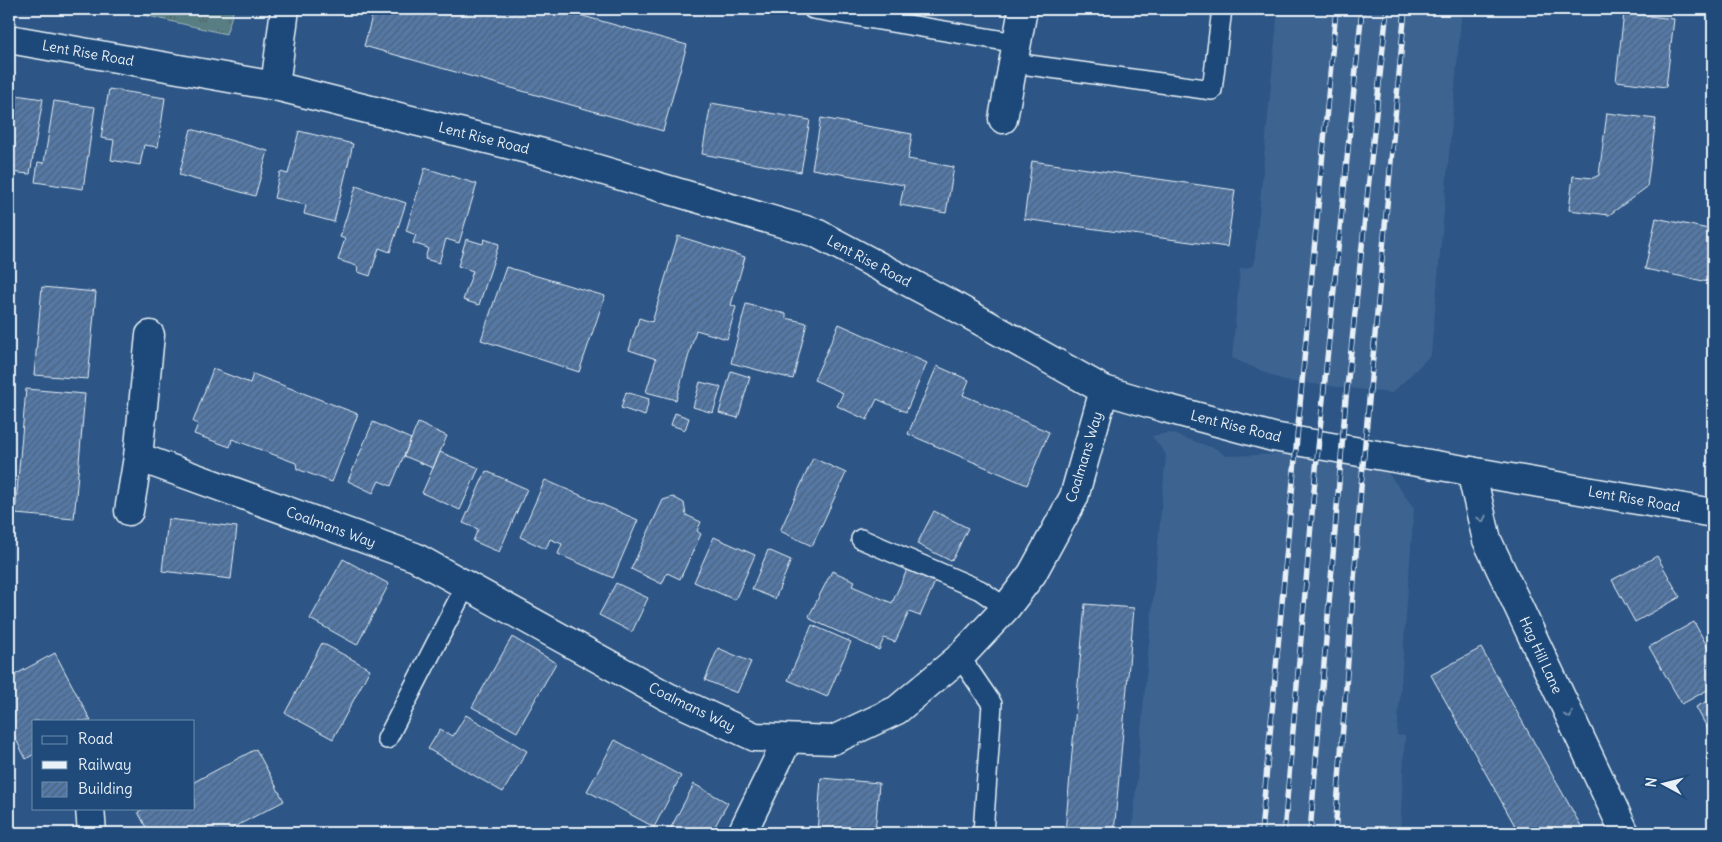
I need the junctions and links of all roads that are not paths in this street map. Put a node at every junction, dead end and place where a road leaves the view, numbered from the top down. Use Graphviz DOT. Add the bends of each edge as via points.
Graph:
graph roads {
  1 [pos="285,9"];
  2 [pos="813,9"];
  3 [pos="1023,9"];
  4 [pos="1222,9"];
  5 [pos="9,39"];
  6 [pos="1015,53"];
  7 [pos="274,86"];
  8 [pos="1003,119"];
  9 [pos="150,335"];
  10 [pos="1104,390"];
  11 [pos="138,457"];
  12 [pos="1471,471"];
  13 [pos="129,511"];
  14 [pos="1713,513"];
  15 [pos="861,539"];
  16 [pos="466,585"];
  17 [pos="1006,608"];
  18 [pos="960,657"];
  19 [pos="387,739"];
  20 [pos="788,739"];
  21 [pos="90,810"];
  22 [pos="92,833"];
  23 [pos="742,833"];
  24 [pos="983,833"];
  25 [pos="1625,833"];
  1 -- 7 [label="street"];
  2 -- 6 [label="lane"];
  3 -- 6 [label="street"];
  4 -- 6 [label="lane" via="1212,90"];
  5 -- 7 [label="street, Lent Rise Road"];
  6 -- 8 [label="street"];
  7 -- 10 [label="street, Lent Rise Road" via="543,153 816,233"];
  9 -- 11 [label="street"];
  10 -- 12 [label="street, Lent Rise Road" via="1273,437"];
  10 -- 17 [label="street, Coalmans Way" via="1074,497 1032,574"];
  11 -- 13 [label="street"];
  11 -- 16 [label="street, Coalmans Way" via="415,557"];
  12 -- 14 [label="street, Lent Rise Road"];
  12 -- 25 [label="street, Hag Hill Lane, one-way" via="1487,540"];
  15 -- 17 [label="lane" via="980,590"];
  16 -- 19 [label="lane"];
  16 -- 20 [label="street, Coalmans Way" via="668,697 755,737"];
  17 -- 18 [label="street, Coalmans Way"];
  18 -- 20 [label="street, Coalmans Way" via="897,710 833,740"];
  18 -- 24 [label="lane" via="992,704"];
  20 -- 23 [label="street"];
  21 -- 22 [label="street"];
}
